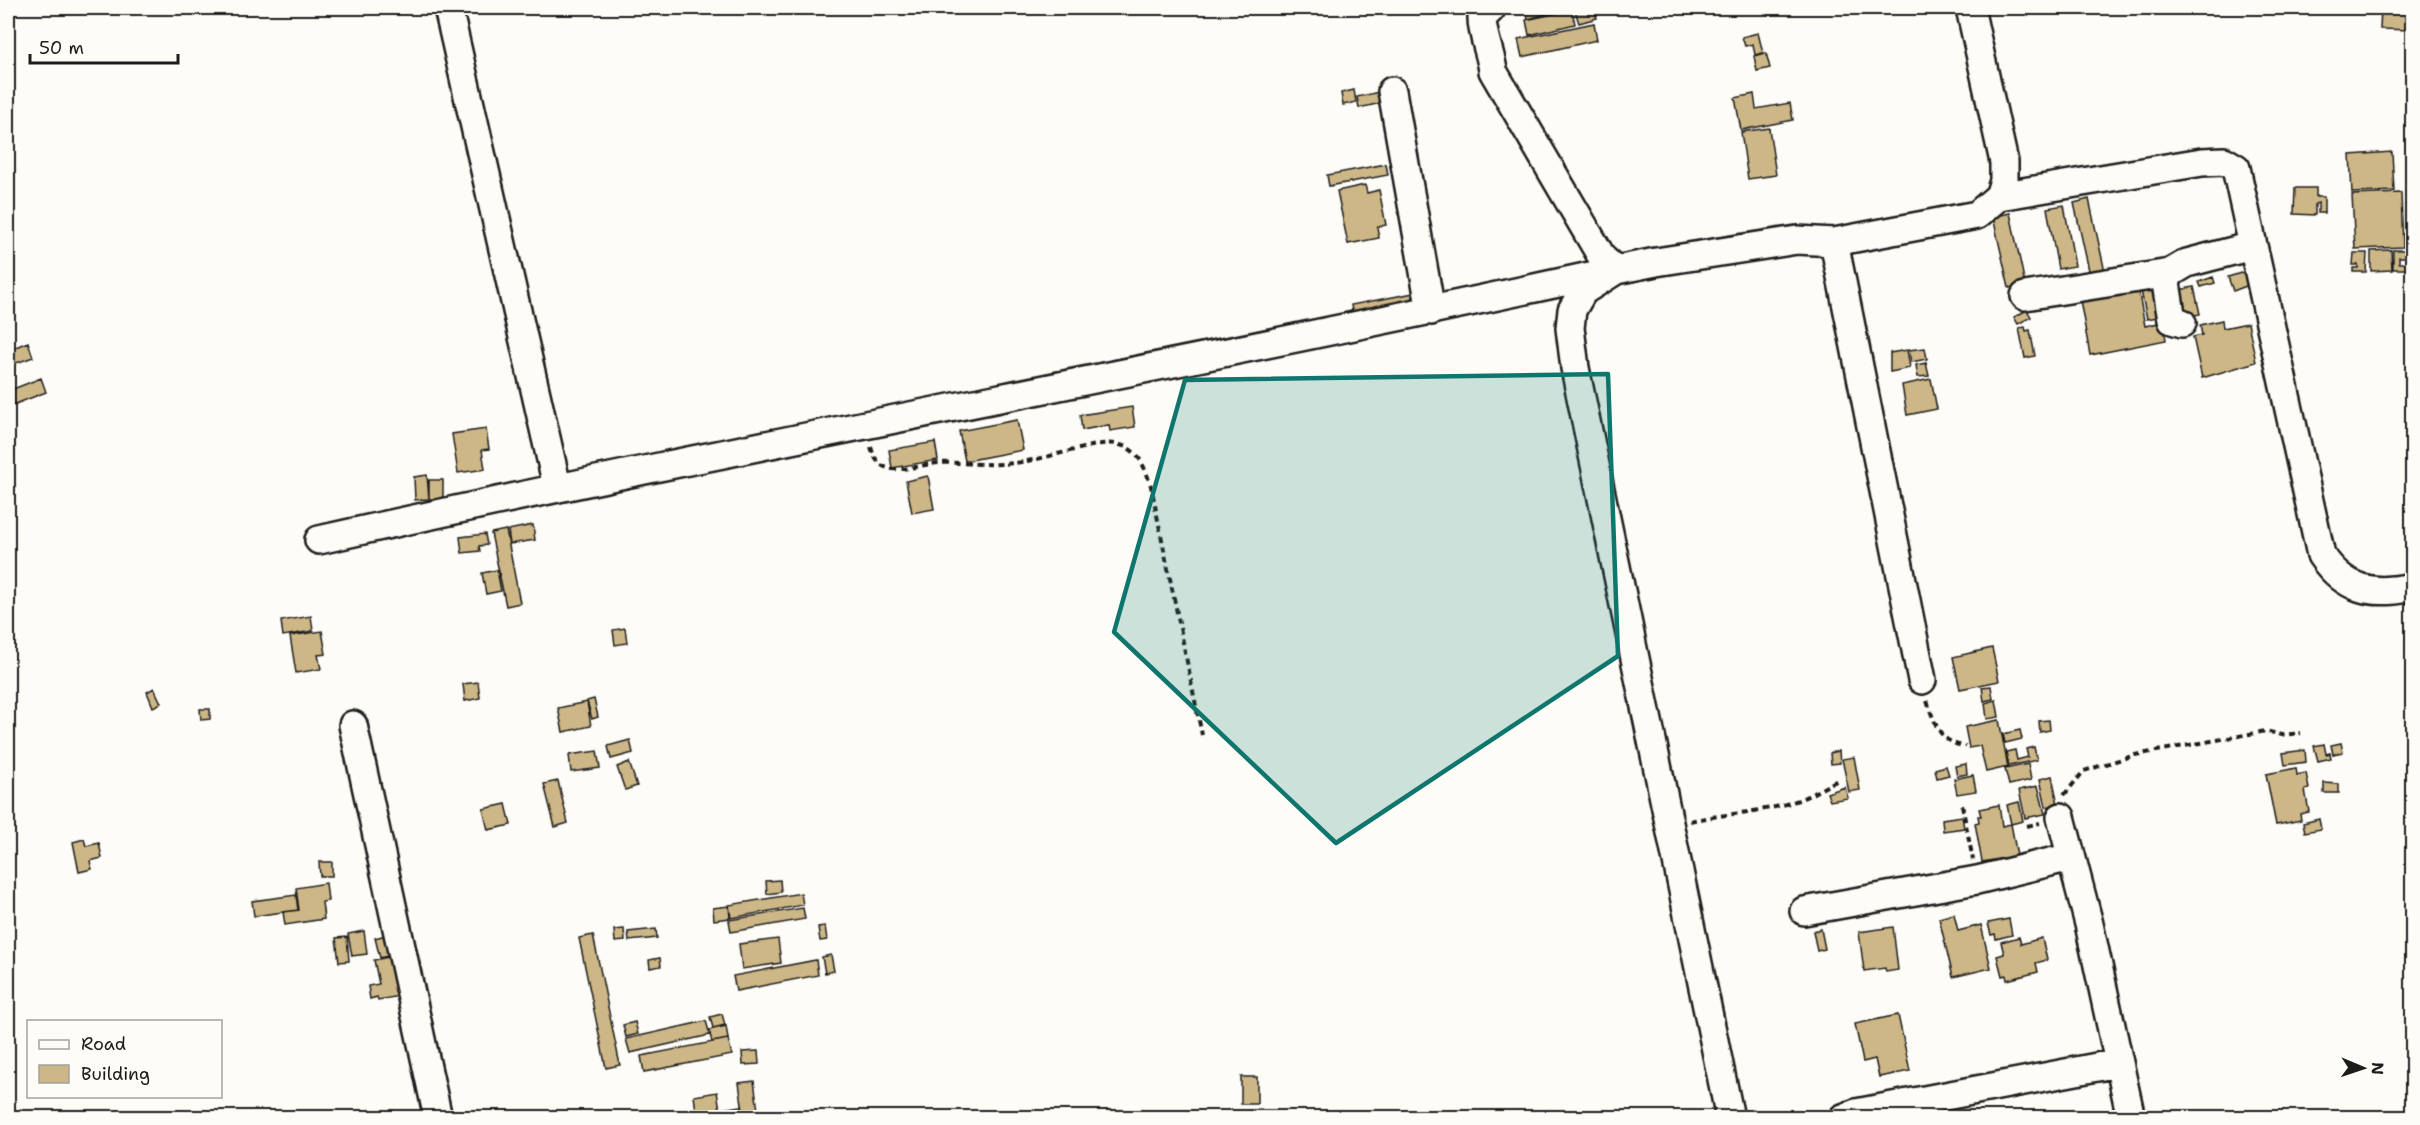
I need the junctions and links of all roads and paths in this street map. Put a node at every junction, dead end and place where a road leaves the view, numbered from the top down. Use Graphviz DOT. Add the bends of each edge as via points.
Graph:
graph roads {
  1 [pos="448,8"];
  2 [pos="1970,8"];
  3 [pos="1491,9"];
  4 [pos="1392,92"];
  5 [pos="1999,196"];
  6 [pos="1834,242"];
  7 [pos="2252,246"];
  8 [pos="1616,270"];
  9 [pos="2169,273"];
  10 [pos="2025,296"];
  11 [pos="1431,311"];
  12 [pos="2182,323"];
  13 [pos="866,426"];
  14 [pos="557,486"];
  15 [pos="319,540"];
  16 [pos="2412,587"];
  17 [pos="1922,680"];
  18 [pos="353,725"];
  19 [pos="2301,733"];
  20 [pos="1202,735"];
  21 [pos="1966,746"];
  22 [pos="1838,780"];
  23 [pos="1962,805"];
  24 [pos="2061,817"];
  25 [pos="1671,825"];
  26 [pos="2071,857"];
  27 [pos="1977,880"];
  28 [pos="1804,911"];
  29 [pos="2118,1063"];
  30 [pos="438,1118"];
  31 [pos="1730,1118"];
  32 [pos="1843,1118"];
  33 [pos="2131,1118"];
  1 -- 14 [label="street"];
  2 -- 5 [label="street" via="2004,162"];
  3 -- 8 [label="street" via="1482,18 1482,29 1493,72 1603,259"];
  4 -- 11 [label="street"];
  5 -- 6 [label="street" via="1977,215"];
  5 -- 7 [label="street" via="2224,161 2236,168"];
  6 -- 8 [label="street" via="1797,240"];
  6 -- 17 [label="street"];
  7 -- 9 [label="street" via="2187,263"];
  7 -- 16 [label="street" via="2320,555 2346,583 2391,591"];
  8 -- 11 [label="street"];
  8 -- 25 [label="street" via="1583,291 1572,310 1570,328 1575,368"];
  9 -- 10 [label="street"];
  9 -- 12 [label="street" via="2166,283 2172,320"];
  11 -- 13 [label="street"];
  13 -- 14 [label="street"];
  13 -- 20 [label="path" via="874,461 882,467 899,469 940,463 1005,464 1099,444 1119,444 1132,450 1141,460 1151,486"];
  14 -- 15 [label="street"];
  17 -- 21 [label="path" via="1938,731 1953,745"];
  18 -- 30 [label="street"];
  19 -- 24 [label="path" via="2282,735 2266,731 2135,755 2085,771 2063,796"];
  22 -- 25 [label="path" via="1800,799 1764,809"];
  23 -- 27 [label="path"];
  24 -- 26 [label="street"];
  25 -- 31 [label="street"];
  26 -- 27 [label="street"];
  26 -- 29 [label="street"];
  27 -- 28 [label="street"];
  29 -- 32 [label="street"];
  29 -- 33 [label="street"];
}
